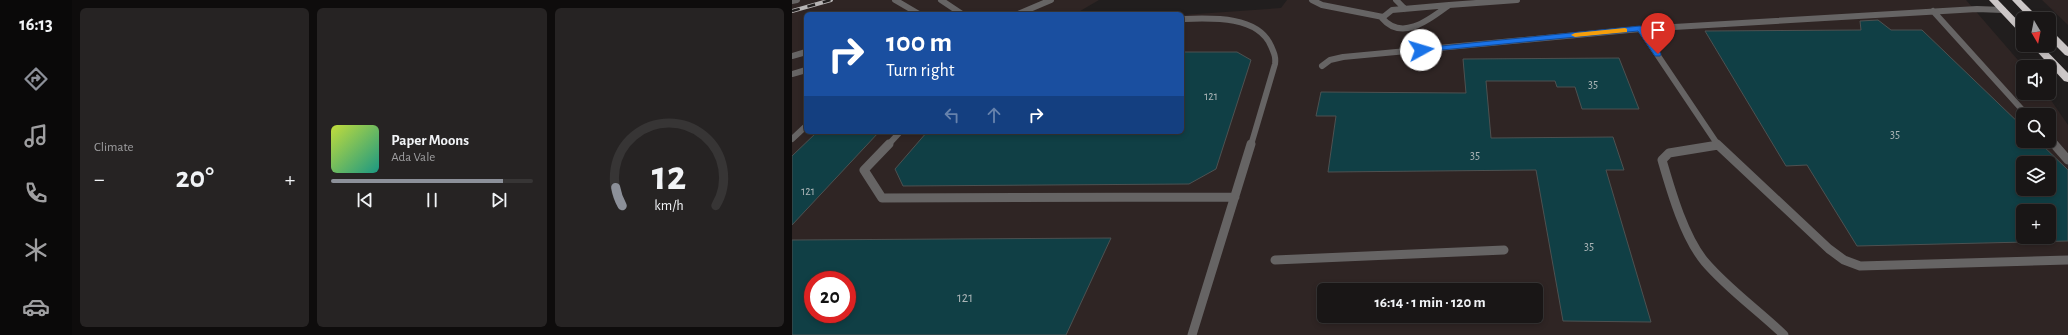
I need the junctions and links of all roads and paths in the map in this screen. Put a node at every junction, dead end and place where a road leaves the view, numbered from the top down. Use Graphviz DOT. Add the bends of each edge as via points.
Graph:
graph roads {
  1 [pos="797,0"];
  2 [pos="896,0"];
  3 [pos="941,0"];
  4 [pos="1051,0"];
  5 [pos="1312,0"];
  6 [pos="1396,0"];
  7 [pos="1479,0"];
  8 [pos="1517,0"];
  9 [pos="1993,0"];
  10 [pos="2016,0"];
  11 [pos="792,1"];
  12 [pos="1489,2"];
  13 [pos="1450,5"];
  14 [pos="1405,9"];
  15 [pos="2003,10"];
  16 [pos="1933,11"];
  17 [pos="916,12"];
  18 [pos="959,12"];
  19 [pos="1023,12"];
  20 [pos="2028,12"];
  21 [pos="1383,17"];
  22 [pos="1184,19"];
  23 [pos="2016,24"];
  24 [pos="1640,29"];
  25 [pos="2056,41"];
  26 [pos="2043,52"];
  27 [pos="804,53"];
  28 [pos="2068,53"];
  29 [pos="792,56"];
  30 [pos="1322,66"];
  31 [pos="804,71"];
  32 [pos="792,74"];
  33 [pos="2068,79"];
  34 [pos="2021,108"];
  35 [pos="804,128"];
  36 [pos="898,134"];
  37 [pos="792,139"];
  38 [pos="1718,145"];
  39 [pos="2056,147"];
  40 [pos="2068,160"];
  41 [pos="1235,197"];
  42 [pos="1504,250"];
  43 [pos="1275,260"];
  44 [pos="2068,260"];
  45 [pos="1192,335"];
  46 [pos="1784,335"];
  1 -- 11 [label="lane"];
  2 -- 17 [label="lane"];
  3 -- 18 [label="lane"];
  4 -- 19 [label="lane"];
  5 -- 21 [label="lane" via="1322,5"];
  6 -- 14 [label="lane"];
  7 -- 12 [label="lane"];
  8 -- 12 [label="lane"];
  9 -- 15 [label="highway"];
  10 -- 20 [label="highway"];
  12 -- 13 [label="lane"];
  13 -- 14 [label="lane"];
  13 -- 21 [label="lane" via="1412,28 1393,28 1385,24"];
  14 -- 21 [label="lane" via="1392,10"];
  15 -- 16 [label="lane"];
  15 -- 23 [label="highway"];
  16 -- 24 [label="lane"];
  16 -- 34 [label="lane"];
  22 -- 41 [label="lane" via="1212,18 1256,29 1270,42 1276,56"];
  24 -- 30 [label="lane" via="1343,57 1330,60"];
  24 -- 38 [label="lane"];
  25 -- 28 [label="highway"];
  26 -- 33 [label="highway"];
  27 -- 29 [label="lane"];
  31 -- 32 [label="lane"];
  35 -- 37 [label="lane"];
  36 -- 41 [label="lane" via="864,170 882,198"];
  38 -- 44 [label="lane" via="1829,249 1844,260 1860,266"];
  38 -- 46 [label="lane" via="1669,153 1662,160 1665,172 1702,259"];
  39 -- 40 [label="lane"];
  41 -- 45 [label="lane"];
  42 -- 43 [label="lane"];
}
